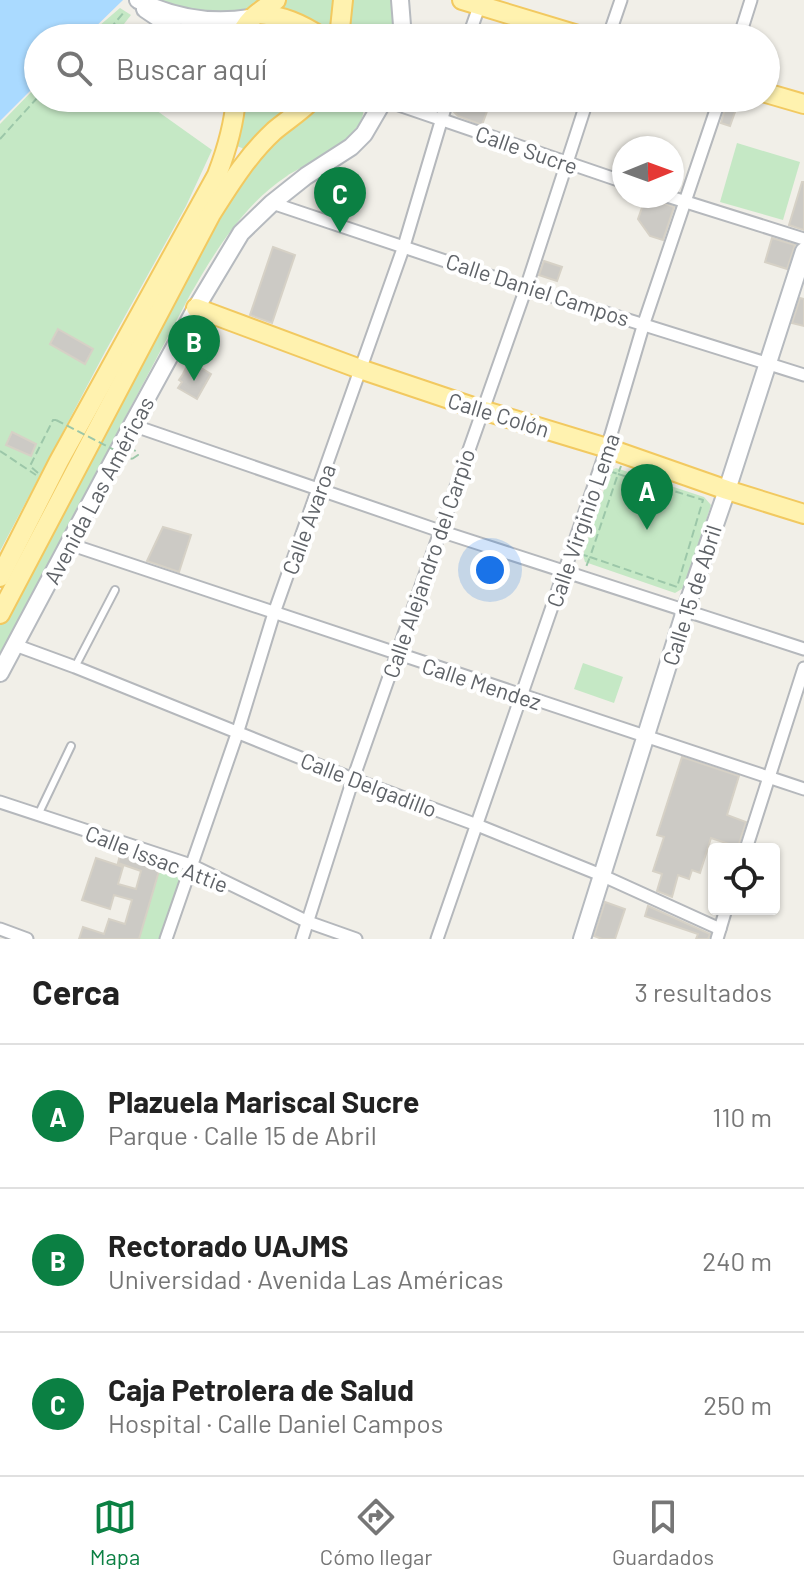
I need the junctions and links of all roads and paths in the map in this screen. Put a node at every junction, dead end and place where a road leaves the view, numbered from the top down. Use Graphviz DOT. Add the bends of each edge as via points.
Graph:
graph roads {
  1 [pos="276,0"];
  2 [pos="343,0"];
  3 [pos="400,0"];
  4 [pos="621,0"];
  5 [pos="751,0"];
  6 [pos="474,2"];
  7 [pos="133,4"];
  8 [pos="253,16"];
  9 [pos="115,24"];
  10 [pos="168,24"];
  11 [pos="246,24"];
  12 [pos="301,24"];
  13 [pos="340,24"];
  14 [pos="402,24"];
  15 [pos="470,24"];
  16 [pos="544,24"];
  17 [pos="613,24"];
  18 [pos="743,24"];
  19 [pos="780,97"];
  20 [pos="804,104"];
  21 [pos="24,112"];
  22 [pos="235,112"];
  23 [pos="298,112"];
  24 [pos="376,112"];
  25 [pos="419,112"];
  26 [pos="444,112"];
  27 [pos="583,112"];
  28 [pos="715,112"];
  29 [pos="441,120"];
  30 [pos="0,139"];
  31 [pos="227,150"];
  32 [pos="245,162"];
  33 [pos="567,163"];
  34 [pos="612,178"];
  35 [pos="685,202"];
  36 [pos="272,203"];
  37 [pos="804,239"];
  38 [pos="404,246"];
  39 [pos="804,251"];
  40 [pos="526,288"];
  41 [pos="196,308"];
  42 [pos="644,323"];
  43 [pos="767,362"];
  44 [pos="360,369"];
  45 [pos="804,375"];
  46 [pos="482,410"];
  47 [pos="132,425"];
  48 [pos="132,446"];
  49 [pos="0,451"];
  50 [pos="616,451"];
  51 [pos="600,468"];
  52 [pos="618,474"];
  53 [pos="319,489"];
  54 [pos="727,490"];
  55 [pos="804,514"];
  56 [pos="440,531"];
  57 [pos="69,544"];
  58 [pos="571,551"];
  59 [pos="590,557"];
  60 [pos="564,570"];
  61 [pos="583,576"];
  62 [pos="0,577"];
  63 [pos="115,590"];
  64 [pos="685,611"];
  65 [pos="274,613"];
  66 [pos="0,614"];
  67 [pos="15,645"];
  68 [pos="804,649"];
  69 [pos="396,655"];
  70 [pos="75,667"];
  71 [pos="804,668"];
  72 [pos="0,673"];
  73 [pos="521,696"];
  74 [pos="237,734"];
  75 [pos="645,736"];
  76 [pos="71,746"];
  77 [pos="769,777"];
  78 [pos="353,779"];
  79 [pos="804,789"];
  80 [pos="0,802"];
  81 [pos="38,815"];
  82 [pos="477,825"];
  83 [pos="748,843"];
  84 [pos="191,865"];
  85 [pos="601,875"];
  86 [pos="308,922"];
  87 [pos="0,929"];
  88 [pos="718,934"];
  89 [pos="27,939"];
  90 [pos="166,939"];
  91 [pos="302,939"];
  92 [pos="356,939"];
  93 [pos="437,939"];
  94 [pos="582,939"];
  1 -- 8 [label="main road"];
  2 -- 13 [label="main road"];
  3 -- 14 [label="street"];
  4 -- 17 [label="street"];
  5 -- 18 [label="street"];
  6 -- 15 [label="street"];
  6 -- 16 [label="main road"];
  7 -- 8 [label="street" via="209,21"];
  7 -- 9 [label="path"];
  7 -- 10 [label="street"];
  8 -- 11 [label="main road"];
  8 -- 12 [label="main road"];
  19 -- 20 [label="main road"];
  21 -- 30 [label="path"];
  22 -- 31 [label="main road, Avenida Las Américas"];
  23 -- 32 [label="main road, Avenida Las Américas"];
  24 -- 36 [label="street, Avenida Las Américas" via="351,147"];
  25 -- 29 [label="street, Calle Sucre"];
  26 -- 29 [label="street, Calle Avaroa"];
  27 -- 33 [label="street, Calle Alejandro del Carpio"];
  28 -- 35 [label="street, Calle Virginio Lema"];
  29 -- 33 [label="street, Calle Sucre"];
  29 -- 38 [label="street, Calle Avaroa"];
  31 -- 32 [label="main road" via="239,151"];
  31 -- 62 [label="main road, Avenida Las Américas"];
  32 -- 66 [label="main road, Avenida Las Américas" via="211,214"];
  33 -- 34 [label="street, Calle Sucre"];
  33 -- 40 [label="street, Calle Alejandro del Carpio"];
  35 -- 37 [label="street"];
  35 -- 42 [label="street, Calle Virginio Lema"];
  36 -- 38 [label="street, Calle Daniel Campos"];
  36 -- 41 [label="street, Avenida Las Américas" via="241,233"];
  38 -- 40 [label="street, Calle Daniel Campos"];
  38 -- 44 [label="street, Calle Avaroa"];
  39 -- 43 [label="street, Calle 15 de Abril"];
  40 -- 42 [label="street, Calle Daniel Campos"];
  40 -- 46 [label="street, Calle Alejandro del Carpio"];
  41 -- 44 [label="main road, Calle Colón"];
  41 -- 47 [label="street, Avenida Las Américas"];
  42 -- 43 [label="street, Calle Daniel Campos"];
  42 -- 50 [label="street, Calle Virginio Lema"];
  43 -- 45 [label="street, Calle Daniel Campos"];
  43 -- 54 [label="street, Calle 15 de Abril"];
  44 -- 46 [label="main road, Calle Colón"];
  44 -- 53 [label="street, Calle Avaroa"];
  46 -- 50 [label="main road, Calle Colón"];
  46 -- 56 [label="street, Calle Alejandro del Carpio"];
  47 -- 53 [label="street"];
  47 -- 57 [label="street, Avenida Las Américas"];
  48 -- 49 [label="path, bridge" via="138,455 132,459 53,420 30,466 42,476"];
  50 -- 51 [label="street, Calle Virginio Lema"];
  50 -- 52 [label="path"];
  50 -- 54 [label="main road, Calle Colón"];
  51 -- 52 [label="path"];
  51 -- 58 [label="street, Calle Virginio Lema"];
  52 -- 59 [label="path"];
  52 -- 59 [label="path" via="703,500 677,587"];
  53 -- 56 [label="street"];
  53 -- 65 [label="street, Calle Avaroa"];
  54 -- 55 [label="main road, Calle Colón"];
  54 -- 64 [label="street, Calle 15 de Abril"];
  56 -- 60 [label="street"];
  56 -- 69 [label="street, Calle Alejandro del Carpio"];
  57 -- 65 [label="street, Calle Mendez"];
  57 -- 67 [label="street, Avenida Las Américas"];
  58 -- 59 [label="path"];
  58 -- 60 [label="street, Calle Virginio Lema"];
  59 -- 61 [label="path"];
  60 -- 61 [label="street"];
  60 -- 73 [label="street, Calle Virginio Lema"];
  61 -- 64 [label="street"];
  63 -- 70 [label="lane"];
  64 -- 68 [label="street"];
  64 -- 75 [label="street, Calle 15 de Abril"];
  65 -- 69 [label="street, Calle Mendez"];
  65 -- 74 [label="street, Calle Avaroa"];
  67 -- 70 [label="street, Calle Delgadillo"];
  67 -- 72 [label="street, Avenida Las Américas"];
  69 -- 73 [label="street, Calle Mendez"];
  69 -- 78 [label="street, Calle Alejandro del Carpio"];
  70 -- 74 [label="street, Calle Delgadillo"];
  71 -- 77 [label="street"];
  73 -- 75 [label="street, Calle Mendez"];
  73 -- 82 [label="street, Calle Virginio Lema"];
  74 -- 78 [label="street, Calle Delgadillo"];
  74 -- 84 [label="street, Calle Avaroa"];
  75 -- 77 [label="street, Calle Mendez"];
  75 -- 85 [label="street, Calle 15 de Abril"];
  76 -- 81 [label="lane"];
  77 -- 79 [label="street, Calle Mendez"];
  77 -- 83 [label="street"];
  78 -- 82 [label="street, Calle Delgadillo"];
  78 -- 86 [label="street, Calle Alejandro del Carpio"];
  80 -- 81 [label="street, Calle Issac Attie"];
  81 -- 84 [label="street, Calle Issac Attie"];
  82 -- 85 [label="street, Calle Delgadillo"];
  82 -- 93 [label="street, Calle Virginio Lema"];
  84 -- 86 [label="street, Calle Issac Attie"];
  84 -- 90 [label="street, Calle Avaroa"];
  85 -- 88 [label="street, Calle Delgadillo"];
  85 -- 94 [label="street, Calle 15 de Abril"];
  86 -- 91 [label="street, Calle Alejandro del Carpio"];
  86 -- 92 [label="street, Calle Issac Attie"];
  87 -- 89 [label="street"];
}
